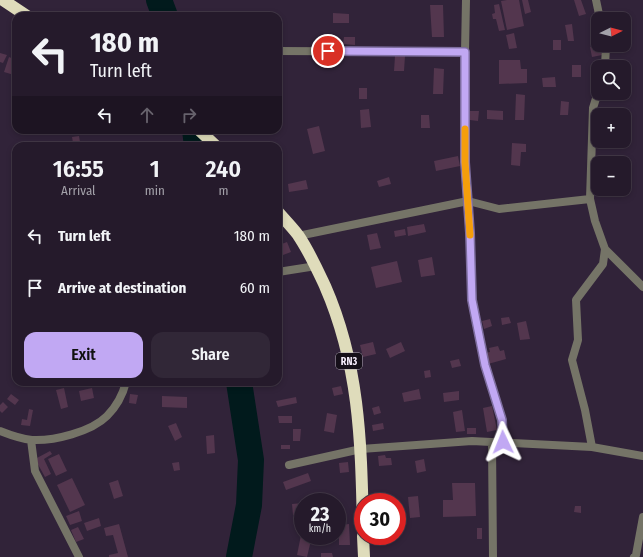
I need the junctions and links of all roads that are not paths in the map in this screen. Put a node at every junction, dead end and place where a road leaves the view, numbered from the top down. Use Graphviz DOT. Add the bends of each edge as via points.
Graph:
graph roads {
  1 [pos="3,0"];
  2 [pos="467,0"];
  3 [pos="596,0"];
  4 [pos="21,12"];
  5 [pos="599,12"];
  6 [pos="282,51"];
  7 [pos="465,52"];
  8 [pos="596,100"];
  9 [pos="203,134"];
  10 [pos="212,142"];
  11 [pos="590,199"];
  12 [pos="468,201"];
  13 [pos="282,217"];
  14 [pos="298,236"];
  15 [pos="605,249"];
  16 [pos="316,266"];
  17 [pos="282,271"];
  18 [pos="643,288"];
  19 [pos="124,386"];
  20 [pos="0,431"];
  21 [pos="31,440"];
  22 [pos="492,442"];
  23 [pos="503,442"];
  24 [pos="592,447"];
  25 [pos="361,449"];
  26 [pos="643,456"];
  27 [pos="289,465"];
  28 [pos="362,493"];
  29 [pos="643,517"];
  30 [pos="363,545"];
  31 [pos="79,557"];
  32 [pos="364,557"];
  33 [pos="492,557"];
  34 [pos="634,557"];
  1 -- 4 [label="highway"];
  2 -- 7 [label="street"];
  3 -- 5 [label="street"];
  6 -- 7 [label="street"];
  7 -- 12 [label="street" via="465,162"];
  8 -- 11 [label="street" via="593,108"];
  9 -- 10 [label="highway"];
  11 -- 12 [label="street" via="499,209"];
  11 -- 15 [label="street"];
  12 -- 14 [label="street"];
  12 -- 23 [label="street" via="472,300 485,365 502,420"];
  13 -- 14 [label="highway, RN3"];
  14 -- 16 [label="highway, RN3"];
  15 -- 18 [label="street"];
  15 -- 24 [label="street" via="603,264 576,300 578,340 572,360"];
  16 -- 17 [label="street"];
  16 -- 25 [label="highway, RN3" via="336,311 347,351 358,412"];
  19 -- 21 [label="street" via="116,404 106,417 79,432 52,440"];
  20 -- 21 [label="street"];
  21 -- 31 [label="street" via="34,471"];
  22 -- 23 [label="street"];
  22 -- 25 [label="street" via="472,441"];
  22 -- 33 [label="street"];
  23 -- 24 [label="street"];
  24 -- 26 [label="street"];
  25 -- 27 [label="street"];
  25 -- 28 [label="highway, RN3"];
  29 -- 34 [label="street"];
  30 -- 32 [label="highway"];
}
